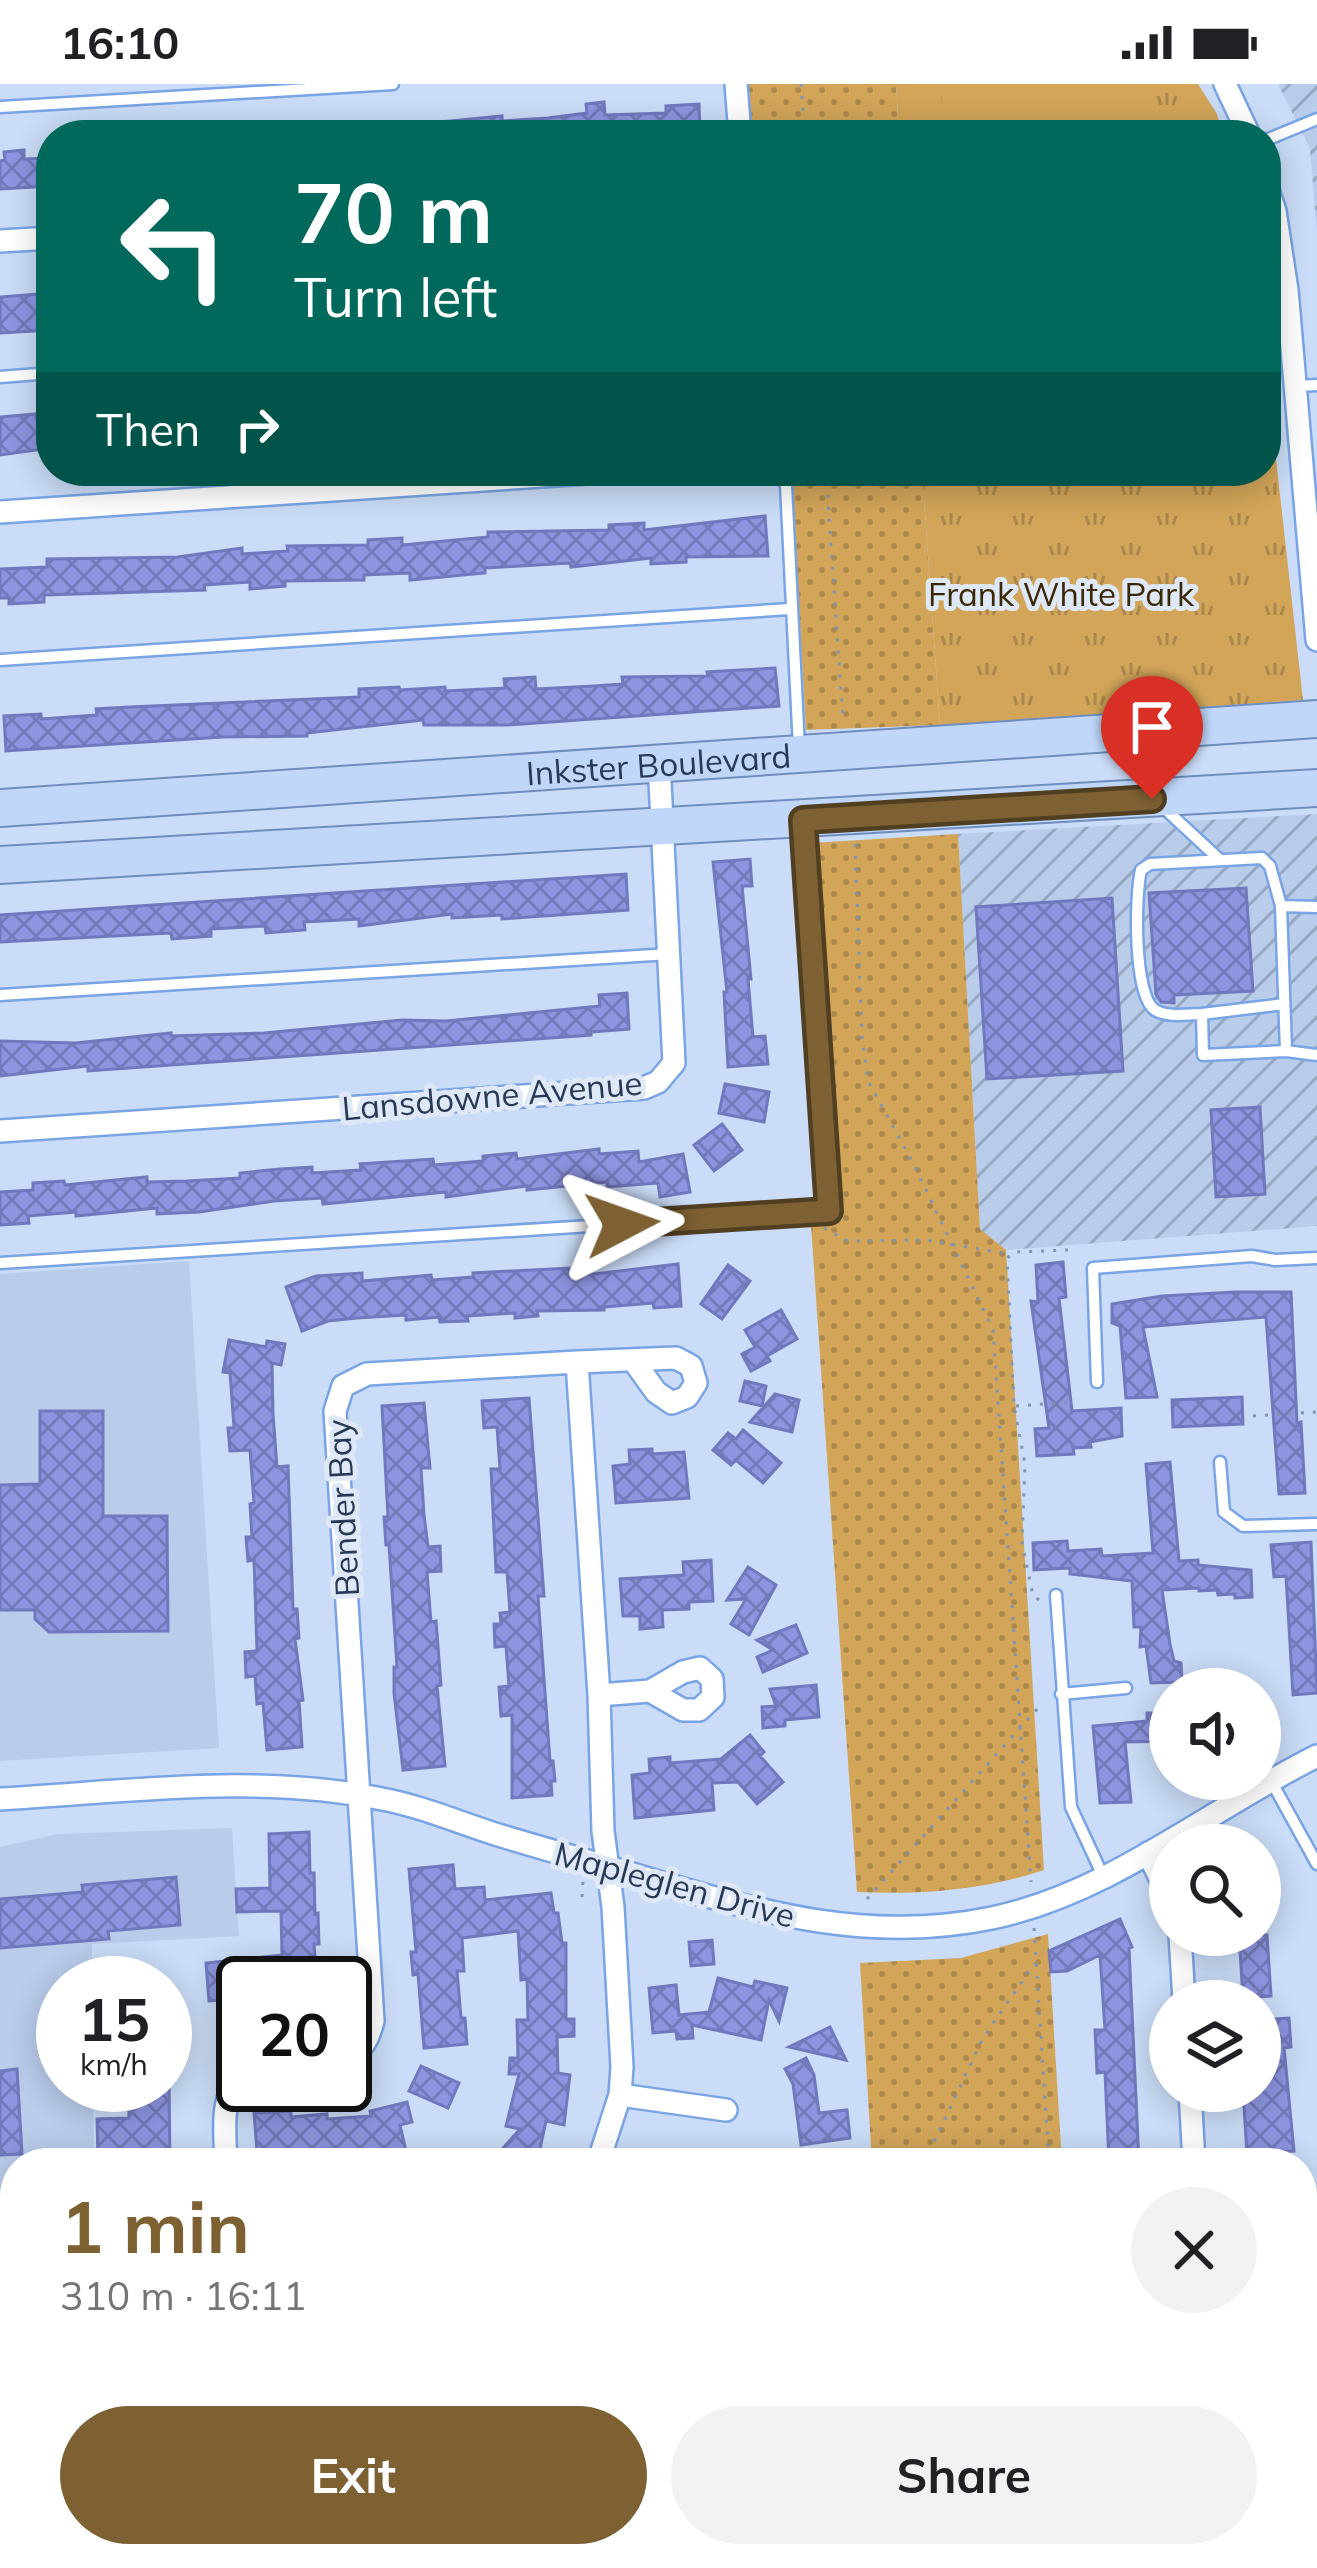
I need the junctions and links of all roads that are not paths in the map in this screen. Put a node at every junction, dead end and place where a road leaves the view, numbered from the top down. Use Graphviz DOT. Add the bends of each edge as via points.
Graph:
graph roads {
  1 [pos="393,84"];
  2 [pos="736,84"];
  3 [pos="1225,84"];
  4 [pos="0,106"];
  5 [pos="1317,119"];
  6 [pos="739,120"];
  7 [pos="1242,120"];
  8 [pos="1281,134"];
  9 [pos="36,239"];
  10 [pos="0,241"];
  11 [pos="1281,250"];
  12 [pos="36,374"];
  13 [pos="0,376"];
  14 [pos="1306,386"];
  15 [pos="391,486"];
  16 [pos="786,486"];
  17 [pos="0,512"];
  18 [pos="790,609"];
  19 [pos="1317,640"];
  20 [pos="0,660"];
  21 [pos="1317,719"];
  22 [pos="799,752"];
  23 [pos="659,762"];
  24 [pos="1317,788"];
  25 [pos="1152,799"];
  26 [pos="0,808"];
  27 [pos="803,820"];
  28 [pos="662,825"];
  29 [pos="1220,860"];
  30 [pos="0,865"];
  31 [pos="1281,906"];
  32 [pos="1317,907"];
  33 [pos="670,954"];
  34 [pos="0,994"];
  35 [pos="1284,1004"];
  36 [pos="1202,1014"];
  37 [pos="1286,1052"];
  38 [pos="1317,1054"];
  39 [pos="0,1131"];
  40 [pos="1317,1258"];
  41 [pos="0,1263"];
  42 [pos="634,1360"];
  43 [pos="577,1362"];
  44 [pos="1097,1382"];
  45 [pos="1220,1462"];
  46 [pos="1317,1524"];
  47 [pos="1056,1595"];
  48 [pos="1126,1688"];
  49 [pos="650,1691"];
  50 [pos="1061,1694"];
  51 [pos="599,1695"];
  52 [pos="1317,1756"];
  53 [pos="1281,1774"];
  54 [pos="358,1796"];
  55 [pos="0,1799"];
  56 [pos="1281,1799"];
  57 [pos="1235,1800"];
  58 [pos="1148,1853"];
  59 [pos="1317,1864"];
  60 [pos="608,1869"];
  61 [pos="1103,1876"];
  62 [pos="369,1956"];
  63 [pos="372,1993"];
  64 [pos="372,2027"];
  65 [pos="620,2095"];
  66 [pos="726,2110"];
  67 [pos="227,2112"];
  68 [pos="1191,2112"];
  69 [pos="226,2148"];
  70 [pos="603,2148"];
  71 [pos="1193,2148"];
  1 -- 4 [label="lane"];
  2 -- 6 [label="street"];
  3 -- 7 [label="street"];
  5 -- 8 [label="lane"];
  9 -- 10 [label="street"];
  11 -- 14 [label="street"];
  12 -- 13 [label="lane"];
  14 -- 19 [label="street"];
  15 -- 17 [label="street"];
  16 -- 18 [label="lane"];
  18 -- 20 [label="lane"];
  18 -- 22 [label="lane"];
  21 -- 22 [label="main road, Inkster Boulevard"];
  22 -- 23 [label="main road, Inkster Boulevard"];
  23 -- 26 [label="main road, Inkster Boulevard"];
  23 -- 28 [label="street, Lansdowne Avenue"];
  24 -- 25 [label="main road, Inkster Boulevard"];
  25 -- 27 [label="main road, Inkster Boulevard"];
  25 -- 29 [label="lane"];
  27 -- 28 [label="main road, Inkster Boulevard"];
  27 -- 41 [label="lane" via="829,1211"];
  28 -- 30 [label="main road, Inkster Boulevard"];
  28 -- 33 [label="street, Lansdowne Avenue"];
  29 -- 31 [label="lane" via="1262,858"];
  29 -- 36 [label="lane" via="1150,864 1136,890 1147,1003 1167,1015"];
  31 -- 32 [label="lane"];
  31 -- 35 [label="lane"];
  33 -- 34 [label="lane"];
  33 -- 39 [label="street, Lansdowne Avenue" via="674,1063 644,1088"];
  35 -- 36 [label="lane"];
  35 -- 37 [label="lane"];
  36 -- 37 [label="lane" via="1203,1055"];
  37 -- 38 [label="lane"];
  40 -- 44 [label="lane" via="1093,1268"];
  42 -- 43 [label="street, Bender Bay"];
  43 -- 51 [label="street"];
  43 -- 54 [label="street, Bender Bay" via="367,1374 343,1386 334,1411"];
  45 -- 46 [label="lane" via="1224,1512 1243,1526"];
  47 -- 50 [label="lane"];
  48 -- 50 [label="lane"];
  49 -- 51 [label="street"];
  50 -- 61 [label="lane" via="1071,1807"];
  51 -- 60 [label="street"];
  52 -- 53 [label="street, Mapleglen Drive"];
  54 -- 55 [label="street, Mapleglen Drive" via="264,1784"];
  54 -- 60 [label="street, Mapleglen Drive"];
  54 -- 62 [label="street, Bender Bay"];
  56 -- 59 [label="lane"];
  57 -- 58 [label="street, Mapleglen Drive"];
  58 -- 61 [label="street, Mapleglen Drive"];
  60 -- 61 [label="street, Mapleglen Drive" via="846,1927 994,1918"];
  60 -- 65 [label="street"];
  63 -- 64 [label="street, Bender Bay"];
  65 -- 66 [label="street"];
  65 -- 70 [label="street"];
  67 -- 69 [label="street"];
  68 -- 71 [label="street"];
}
